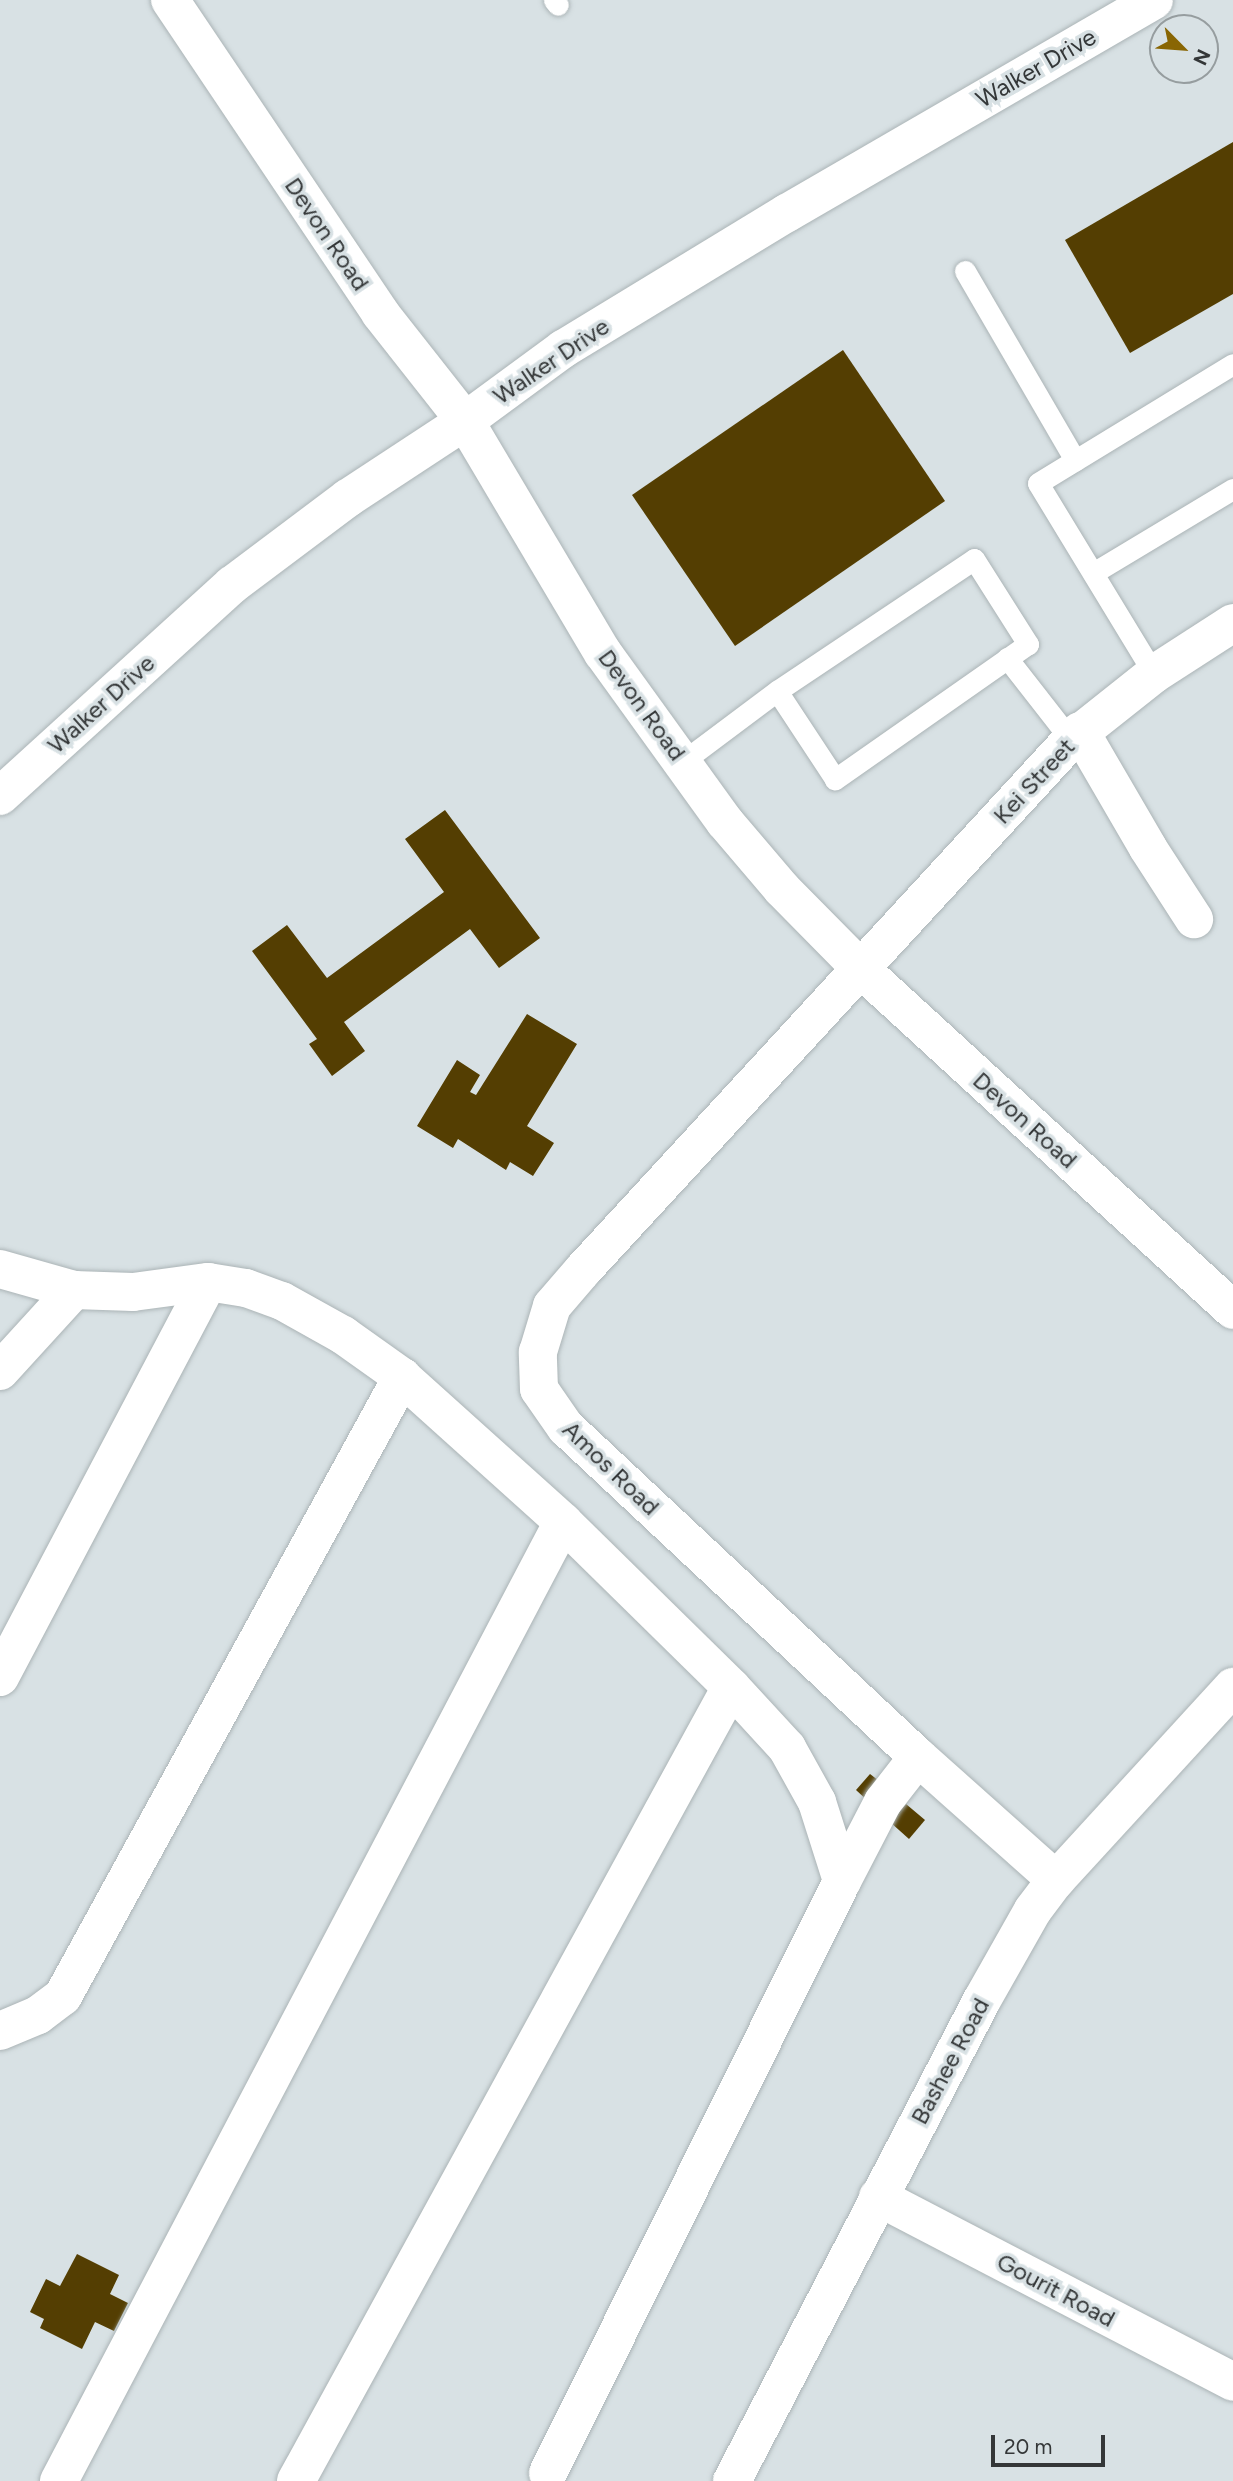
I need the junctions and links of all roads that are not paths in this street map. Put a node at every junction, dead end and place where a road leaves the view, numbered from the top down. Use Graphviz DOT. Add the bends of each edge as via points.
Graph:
graph roads {
  1 [pos="170,0"];
  2 [pos="1154,0"];
  3 [pos="965,271"];
  4 [pos="1233,364"];
  5 [pos="465,421"];
  6 [pos="1075,460"];
  7 [pos="1233,489"];
  8 [pos="1093,573"];
  9 [pos="1233,623"];
  10 [pos="1007,658"];
  11 [pos="1154,674"];
  12 [pos="778,691"];
  13 [pos="1075,736"];
  14 [pos="682,762"];
  15 [pos="0,796"];
  16 [pos="1194,919"];
  17 [pos="862,970"];
  18 [pos="0,1269"];
  19 [pos="208,1282"];
  20 [pos="75,1290"];
  21 [pos="1233,1310"];
  22 [pos="0,1371"];
  23 [pos="402,1377"];
  24 [pos="563,1522"];
  25 [pos="0,1677"];
  26 [pos="731,1687"];
  27 [pos="1233,1687"];
  28 [pos="918,1757"];
  29 [pos="1056,1880"];
  30 [pos="842,1881"];
  31 [pos="0,2031"];
  32 [pos="878,2197"];
  33 [pos="1233,2382"];
  34 [pos="548,2473"];
  35 [pos="59,2481"];
  36 [pos="296,2481"];
  37 [pos="732,2481"];
  1 -- 5 [label="street, Devon Road" via="380,313"];
  2 -- 5 [label="street, Walker Drive" via="587,335"];
  3 -- 6 [label="lane"];
  4 -- 6 [label="lane"];
  5 -- 14 [label="street, Devon Road" via="603,653"];
  5 -- 15 [label="street, Walker Drive" via="348,498 232,585"];
  6 -- 8 [label="lane" via="1038,483"];
  7 -- 8 [label="lane"];
  8 -- 11 [label="lane"];
  9 -- 11 [label="street, Kei Street"];
  10 -- 12 [label="lane" via="835,779"];
  10 -- 12 [label="lane" via="1028,644 974,559"];
  10 -- 13 [label="lane"];
  11 -- 13 [label="street, Kei Street"];
  12 -- 14 [label="lane"];
  13 -- 16 [label="street"];
  13 -- 17 [label="street, Kei Street"];
  14 -- 17 [label="street, Devon Road" via="782,889"];
  17 -- 21 [label="street, Devon Road"];
  17 -- 28 [label="street, Amos Road" via="552,1306 538,1352 539,1389 566,1428"];
  18 -- 20 [label="street"];
  19 -- 20 [label="street" via="133,1292"];
  19 -- 23 [label="street" via="246,1288 282,1301 343,1335"];
  19 -- 25 [label="street"];
  20 -- 22 [label="street"];
  23 -- 24 [label="street"];
  23 -- 31 [label="street" via="63,1996 38,2015"];
  24 -- 26 [label="street"];
  24 -- 35 [label="street"];
  26 -- 30 [label="street" via="787,1748 802,1772 817,1802"];
  26 -- 36 [label="street"];
  27 -- 29 [label="street, Bashee Road"];
  28 -- 29 [label="street, Amos Road"];
  28 -- 30 [label="street" via="883,1802"];
  29 -- 32 [label="street, Bashee Road" via="1006,1956"];
  30 -- 34 [label="street"];
  32 -- 33 [label="street, Gourit Road"];
  32 -- 37 [label="street, Bashee Road"];
}
